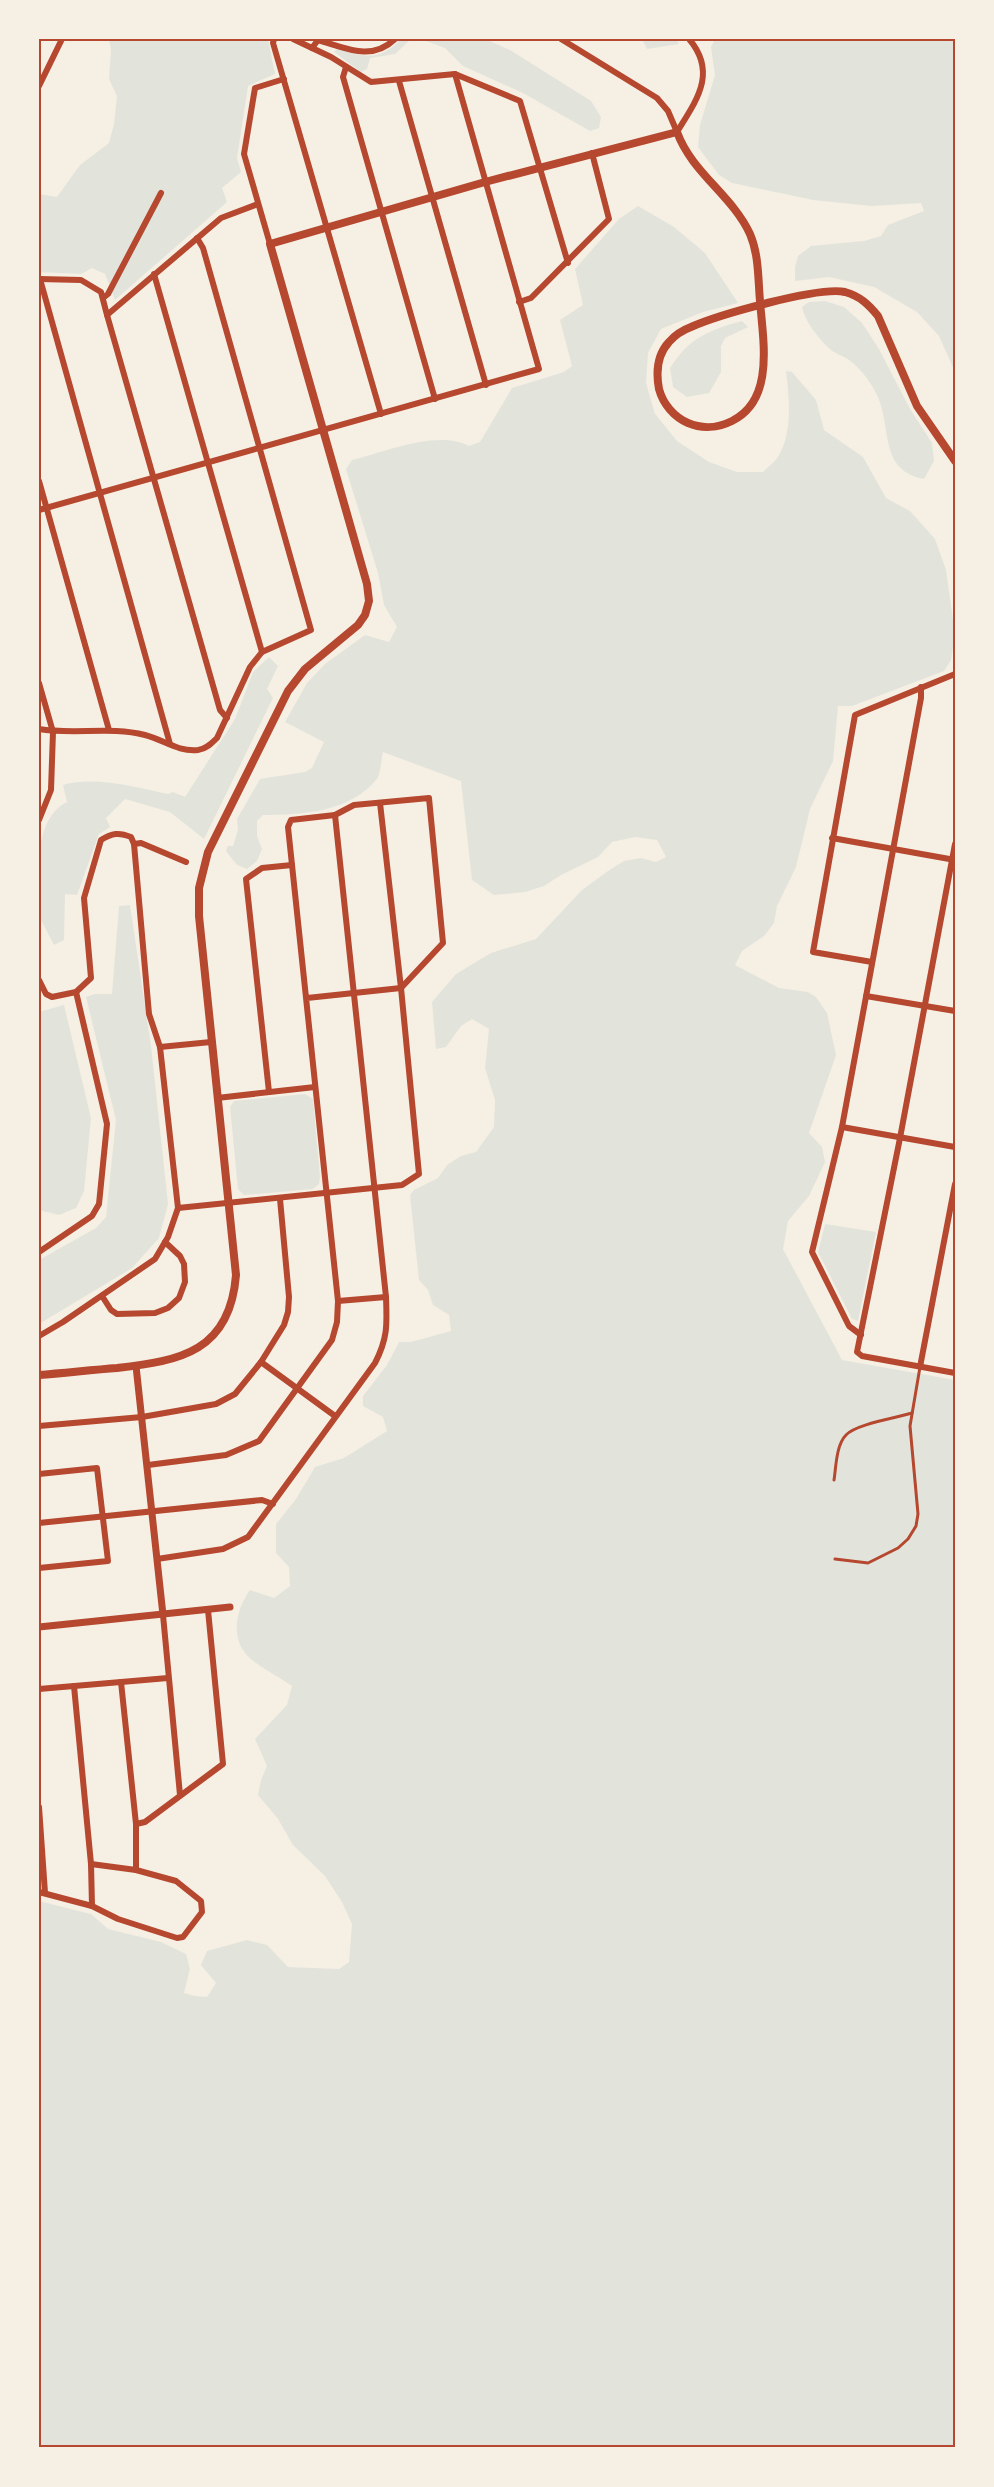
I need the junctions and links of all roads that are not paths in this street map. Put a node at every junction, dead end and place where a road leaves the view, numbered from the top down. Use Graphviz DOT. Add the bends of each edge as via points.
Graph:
graph roads {
  1 [pos="62,39"];
  2 [pos="274,39"];
  3 [pos="293,39"];
  4 [pos="395,39"];
  5 [pos="561,39"];
  6 [pos="689,39"];
  7 [pos="312,48"];
  8 [pos="346,67"];
  9 [pos="455,74"];
  10 [pos="284,79"];
  11 [pos="399,81"];
  12 [pos="39,86"];
  13 [pos="677,132"];
  14 [pos="592,153"];
  15 [pos="538,168"];
  16 [pos="485,182"];
  17 [pos="161,193"];
  18 [pos="433,197"];
  19 [pos="258,204"];
  20 [pos="381,212"];
  21 [pos="328,227"];
  22 [pos="197,238"];
  23 [pos="270,244"];
  24 [pos="568,263"];
  25 [pos="154,274"];
  26 [pos="40,279"];
  27 [pos="103,298"];
  28 [pos="519,302"];
  29 [pos="107,315"];
  30 [pos="486,385"];
  31 [pos="435,399"];
  32 [pos="381,414"];
  33 [pos="323,431"];
  34 [pos="259,449"];
  35 [pos="955,461"];
  36 [pos="206,463"];
  37 [pos="153,478"];
  38 [pos="39,481"];
  39 [pos="100,494"];
  40 [pos="47,508"];
  41 [pos="39,510"];
  42 [pos="262,652"];
  43 [pos="955,674"];
  44 [pos="39,683"];
  45 [pos="921,687"];
  46 [pos="227,718"];
  47 [pos="39,729"];
  48 [pos="109,730"];
  49 [pos="53,732"];
  50 [pos="170,744"];
  51 [pos="380,802"];
  52 [pos="335,815"];
  53 [pos="39,820"];
  54 [pos="832,838"];
  55 [pos="134,844"];
  56 [pos="955,844"];
  57 [pos="893,849"];
  58 [pos="953,860"];
  59 [pos="186,862"];
  60 [pos="292,865"];
  61 [pos="872,963"];
  62 [pos="39,980"];
  63 [pos="401,988"];
  64 [pos="76,992"];
  65 [pos="353,993"];
  66 [pos="866,996"];
  67 [pos="307,998"];
  68 [pos="925,1005"];
  69 [pos="955,1011"];
  70 [pos="211,1042"];
  71 [pos="160,1047"];
  72 [pos="315,1087"];
  73 [pos="269,1092"];
  74 [pos="217,1098"];
  75 [pos="842,1127"];
  76 [pos="900,1137"];
  77 [pos="955,1147"];
  78 [pos="955,1184"];
  79 [pos="373,1188"];
  80 [pos="326,1193"];
  81 [pos="280,1199"];
  82 [pos="229,1204"];
  83 [pos="178,1208"];
  84 [pos="165,1242"];
  85 [pos="39,1252"];
  86 [pos="102,1296"];
  87 [pos="386,1297"];
  88 [pos="338,1301"];
  89 [pos="861,1335"];
  90 [pos="39,1336"];
  91 [pos="261,1362"];
  92 [pos="136,1366"];
  93 [pos="920,1367"];
  94 [pos="955,1373"];
  95 [pos="39,1375"];
  96 [pos="297,1388"];
  97 [pos="912,1413"];
  98 [pos="335,1416"];
  99 [pos="141,1417"];
  100 [pos="39,1426"];
  101 [pos="148,1465"];
  102 [pos="39,1474"];
  103 [pos="834,1480"];
  104 [pos="273,1504"];
  105 [pos="153,1513"];
  106 [pos="104,1517"];
  107 [pos="39,1523"];
  108 [pos="157,1559"];
  109 [pos="835,1559"];
  110 [pos="39,1568"];
  111 [pos="230,1607"];
  112 [pos="208,1610"];
  113 [pos="163,1615"];
  114 [pos="39,1627"];
  115 [pos="168,1678"];
  116 [pos="121,1682"];
  117 [pos="74,1686"];
  118 [pos="39,1689"];
  119 [pos="180,1796"];
  120 [pos="39,1807"];
  121 [pos="136,1824"];
  122 [pos="91,1864"];
  123 [pos="136,1870"];
  124 [pos="42,1893"];
  125 [pos="92,1906"];
  1 -- 12 [label="street"];
  2 -- 10 [label="street"];
  3 -- 7 [label="street"];
  4 -- 7 [label="street" via="372,52 355,51 318,39"];
  5 -- 13 [label="street" via="657,98"];
  6 -- 13 [label="street" via="698,53 704,76 695,104"];
  7 -- 8 [label="street"];
  8 -- 11 [label="street" via="371,82"];
  8 -- 20 [label="street" via="343,77"];
  9 -- 11 [label="street"];
  9 -- 15 [label="street" via="520,101"];
  9 -- 16 [label="street"];
  10 -- 19 [label="street" via="255,88 244,154"];
  10 -- 21 [label="street"];
  11 -- 18 [label="street"];
  13 -- 14 [label="main road"];
  13 -- 35 [label="main road" via="688,157 736,210 750,235 757,257 763,344 762,371 752,404 741,416 717,427 687,423 666,405 660,394 657,368 668,344 680,332 712,320 796,296 833,291 859,298 878,316 917,406"];
  14 -- 15 [label="main road"];
  14 -- 24 [label="street" via="609,219"];
  15 -- 16 [label="main road"];
  15 -- 24 [label="street"];
  16 -- 18 [label="main road"];
  16 -- 28 [label="street"];
  17 -- 27 [label="street"];
  18 -- 20 [label="main road"];
  18 -- 30 [label="street"];
  19 -- 22 [label="street" via="221,218"];
  19 -- 23 [label="street"];
  20 -- 21 [label="main road"];
  20 -- 31 [label="street"];
  21 -- 23 [label="main road"];
  21 -- 32 [label="street"];
  22 -- 25 [label="street"];
  22 -- 34 [label="street"];
  23 -- 33 [label="main road"];
  24 -- 28 [label="street" via="531,298"];
  25 -- 29 [label="street"];
  25 -- 36 [label="street"];
  26 -- 27 [label="street" via="81,280 101,292"];
  26 -- 39 [label="street"];
  27 -- 29 [label="street"];
  28 -- 30 [label="street" via="539,369"];
  29 -- 37 [label="street"];
  30 -- 31 [label="street"];
  31 -- 32 [label="street"];
  32 -- 33 [label="street"];
  33 -- 34 [label="street"];
  33 -- 70 [label="main road" via="369,601 358,625 304,669 288,691 208,852 199,888 199,916"];
  34 -- 36 [label="street"];
  34 -- 42 [label="street" via="311,630"];
  36 -- 37 [label="street"];
  36 -- 42 [label="street"];
  37 -- 39 [label="street"];
  37 -- 46 [label="street" via="220,710"];
  38 -- 40 [label="street"];
  39 -- 40 [label="street"];
  39 -- 50 [label="street"];
  40 -- 41 [label="street"];
  40 -- 48 [label="street"];
  42 -- 46 [label="street" via="250,667"];
  43 -- 45 [label="street"];
  44 -- 49 [label="street"];
  45 -- 54 [label="street" via="855,715"];
  45 -- 57 [label="street"];
  46 -- 50 [label="street" via="210,746 201,750 179,749"];
  47 -- 49 [label="street"];
  48 -- 49 [label="street"];
  48 -- 50 [label="street"];
  49 -- 53 [label="street" via="51,790"];
  51 -- 52 [label="street" via="354,805"];
  51 -- 63 [label="street"];
  51 -- 63 [label="street" via="429,798 443,943"];
  52 -- 60 [label="street" via="291,820 288,827"];
  52 -- 65 [label="street"];
  54 -- 57 [label="street"];
  54 -- 61 [label="street" via="813,952"];
  55 -- 59 [label="street" via="141,843"];
  55 -- 64 [label="street" via="131,837 120,832 100,840 84,897 92,978"];
  55 -- 71 [label="street" via="149,1014"];
  56 -- 58 [label="street"];
  57 -- 58 [label="street"];
  57 -- 61 [label="street"];
  58 -- 68 [label="street"];
  60 -- 67 [label="street"];
  60 -- 73 [label="street" via="262,868 246,879"];
  61 -- 66 [label="street"];
  62 -- 64 [label="street" via="52,997"];
  63 -- 65 [label="street"];
  63 -- 79 [label="street" via="419,1174 402,1185"];
  64 -- 85 [label="street" via="107,1124 99,1204 92,1216"];
  65 -- 67 [label="street"];
  65 -- 79 [label="street"];
  66 -- 68 [label="street"];
  66 -- 75 [label="street"];
  67 -- 72 [label="street"];
  68 -- 69 [label="street"];
  68 -- 76 [label="street"];
  70 -- 71 [label="street"];
  70 -- 74 [label="main road"];
  71 -- 83 [label="street"];
  72 -- 73 [label="street"];
  72 -- 80 [label="street"];
  73 -- 74 [label="street"];
  74 -- 82 [label="main road"];
  75 -- 76 [label="street"];
  75 -- 89 [label="street" via="812,1252 849,1326"];
  76 -- 77 [label="street"];
  76 -- 89 [label="street"];
  78 -- 93 [label="street"];
  79 -- 80 [label="street"];
  79 -- 87 [label="street"];
  80 -- 81 [label="street"];
  80 -- 88 [label="street"];
  81 -- 82 [label="street"];
  81 -- 91 [label="street" via="288,1312"];
  82 -- 83 [label="street"];
  82 -- 92 [label="main road" via="236,1275 230,1308 218,1328 185,1356"];
  83 -- 84 [label="street"];
  84 -- 86 [label="street" via="155,1259"];
  84 -- 86 [label="street" via="180,1256 185,1282 179,1298 168,1308 155,1313 117,1314"];
  86 -- 90 [label="street"];
  87 -- 88 [label="street"];
  87 -- 98 [label="street" via="385,1343 375,1363"];
  88 -- 96 [label="street" via="332,1340"];
  89 -- 93 [label="street" via="857,1352 862,1356"];
  91 -- 96 [label="street"];
  91 -- 99 [label="street" via="235,1394 216,1404"];
  92 -- 95 [label="main road"];
  92 -- 99 [label="street"];
  93 -- 94 [label="street"];
  93 -- 97 [label="lane"];
  96 -- 98 [label="street"];
  96 -- 101 [label="street" via="259,1441 244,1449"];
  97 -- 103 [label="lane" via="846,1434"];
  97 -- 109 [label="lane" via="916,1526 898,1548 868,1563"];
  98 -- 104 [label="street"];
  99 -- 100 [label="street"];
  99 -- 101 [label="street"];
  101 -- 105 [label="street"];
  102 -- 106 [label="street" via="97,1468"];
  104 -- 105 [label="street" via="261,1500"];
  104 -- 108 [label="street" via="238,1544"];
  105 -- 106 [label="street"];
  105 -- 108 [label="street"];
  106 -- 107 [label="street"];
  106 -- 110 [label="street" via="108,1561"];
  108 -- 113 [label="street"];
  111 -- 112 [label="street"];
  112 -- 113 [label="street"];
  112 -- 119 [label="street" via="224,1764"];
  113 -- 114 [label="street"];
  113 -- 115 [label="street"];
  115 -- 116 [label="street"];
  115 -- 119 [label="street"];
  116 -- 117 [label="street"];
  116 -- 121 [label="street"];
  117 -- 118 [label="street"];
  117 -- 122 [label="street"];
  119 -- 121 [label="street" via="145,1822"];
  120 -- 124 [label="street"];
  121 -- 123 [label="street"];
  122 -- 123 [label="street"];
  122 -- 125 [label="street"];
  123 -- 125 [label="street" via="176,1881 201,1901 202,1912 183,1937 118,1919"];
  124 -- 125 [label="street"];
}
